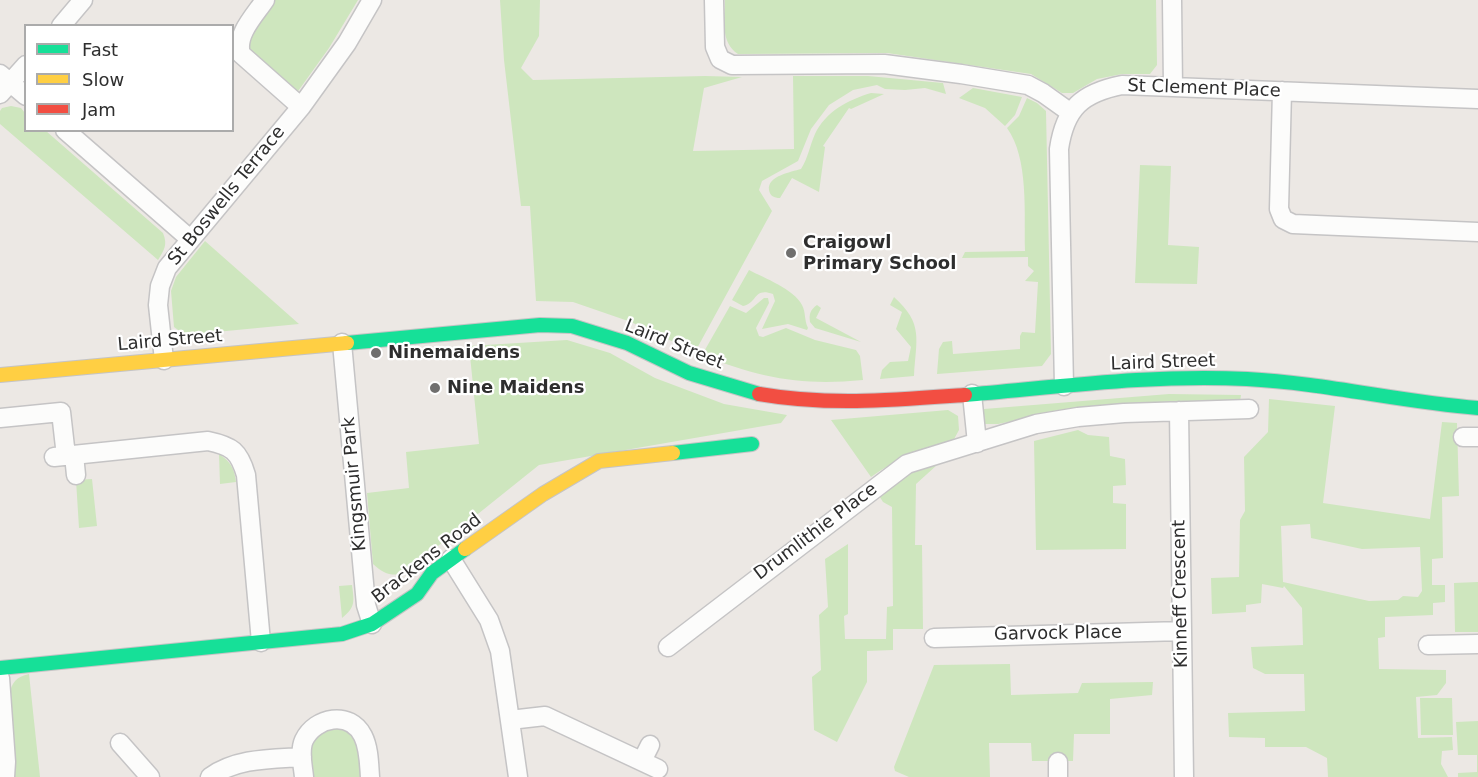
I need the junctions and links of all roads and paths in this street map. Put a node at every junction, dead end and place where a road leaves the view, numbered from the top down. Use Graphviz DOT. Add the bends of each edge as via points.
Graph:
graph roads {
  1 [pos="83,0"];
  2 [pos="265,0"];
  3 [pos="372,0"];
  4 [pos="714,0"];
  5 [pos="1172,0"];
  6 [pos="62,24"];
  7 [pos="24,67"];
  8 [pos="3,83"];
  9 [pos="1173,87"];
  10 [pos="1282,91"];
  11 [pos="24,95"];
  12 [pos="1478,99"];
  13 [pos="301,107"];
  14 [pos="1071,113"];
  15 [pos="67,132"];
  16 [pos="1478,232"];
  17 [pos="190,239"];
  18 [pos="342,343"];
  19 [pos="164,360"];
  20 [pos="0,375"];
  21 [pos="1064,386"];
  22 [pos="972,394"];
  23 [pos="1478,408"];
  24 [pos="1249,410"];
  25 [pos="1179,411"];
  26 [pos="0,418"];
  27 [pos="977,443"];
  28 [pos="752,444"];
  29 [pos="64,456"];
  30 [pos="76,476"];
  31 [pos="451,559"];
  32 [pos="372,624"];
  33 [pos="1182,631"];
  34 [pos="934,638"];
  35 [pos="261,642"];
  36 [pos="1478,644"];
  37 [pos="1428,645"];
  38 [pos="668,647"];
  39 [pos="0,669"];
  40 [pos="0,678"];
  41 [pos="510,720"];
  42 [pos="120,743"];
  43 [pos="650,745"];
  44 [pos="302,757"];
  45 [pos="5,777"];
  46 [pos="150,777"];
  47 [pos="210,777"];
  48 [pos="304,777"];
  49 [pos="370,777"];
  50 [pos="518,777"];
  51 [pos="1184,777"];
  1 -- 6 [label="street"];
  2 -- 13 [label="street" via="238,46 241,54"];
  3 -- 13 [label="street, St Boswells Terrace"];
  4 -- 14 [label="street" via="715,47 720,59 732,65 884,64 961,74 1028,85"];
  5 -- 9 [label="street"];
  7 -- 8 [label="street"];
  8 -- 11 [label="street"];
  9 -- 10 [label="street, St Clement Place"];
  9 -- 14 [label="street, St Clement Place" via="1122,85 1102,89 1084,98"];
  10 -- 12 [label="street, St Clement Place"];
  10 -- 16 [label="street" via="1279,209 1283,219 1293,224"];
  13 -- 17 [label="street, St Boswells Terrace"];
  14 -- 21 [label="street, St Clement Place" via="1062,129 1059,149"];
  15 -- 17 [label="street"];
  17 -- 19 [label="street, St Boswells Terrace" via="167,268 160,286 158,305"];
  18 -- 19 [label="street, Laird Street"];
  18 -- 22 [label="street, Laird Street" via="540,325 572,327 627,344 689,373 761,394 841,402"];
  18 -- 32 [label="street, Kingsmuir Park" via="366,605"];
  19 -- 20 [label="street, Laird Street"];
  21 -- 22 [label="street, Laird Street"];
  21 -- 23 [label="street, Laird Street" via="1188,377 1249,379"];
  22 -- 27 [label="street"];
  24 -- 25 [label="street, Drumlithie Place"];
  25 -- 27 [label="street, Drumlithie Place" via="1078,417 1036,424"];
  25 -- 33 [label="street, Kinneff Crescent"];
  26 -- 29 [label="street" via="61,412"];
  27 -- 38 [label="street, Drumlithie Place" via="907,464"];
  28 -- 31 [label="street, Brackens Road" via="599,461 543,494"];
  29 -- 30 [label="street"];
  29 -- 35 [label="street" via="208,441 227,445 242,459"];
  31 -- 32 [label="street, Brackens Road" via="432,573 417,594"];
  31 -- 41 [label="street" via="489,620 500,651"];
  32 -- 35 [label="street, Brackens Road" via="342,634"];
  33 -- 34 [label="street, Garvock Place"];
  33 -- 51 [label="street, Kinneff Crescent"];
  35 -- 39 [label="street, Brackens Road"];
  36 -- 37 [label="street"];
  40 -- 45 [label="street"];
  41 -- 43 [label="street" via="545,717 650,765"];
  41 -- 50 [label="street"];
  42 -- 46 [label="street"];
  44 -- 47 [label="street" via="232,765"];
  44 -- 48 [label="street"];
  44 -- 49 [label="street" via="303,742 322,721 337,719 351,723 363,734"];
}
